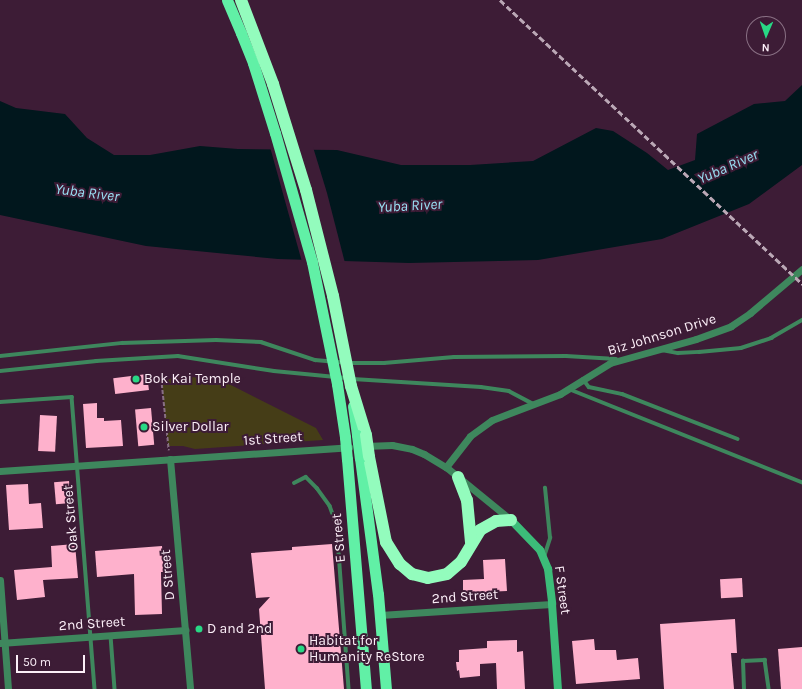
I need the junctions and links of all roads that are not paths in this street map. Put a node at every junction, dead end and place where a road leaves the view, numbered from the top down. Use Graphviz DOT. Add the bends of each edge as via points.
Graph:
graph roads {
  1 [pos="228,0"];
  2 [pos="241,0"];
  3 [pos="802,269"];
  4 [pos="802,320"];
  5 [pos="657,349"];
  6 [pos="0,356"];
  7 [pos="621,359"];
  8 [pos="0,371"];
  9 [pos="583,379"];
  10 [pos="568,389"];
  11 [pos="0,402"];
  12 [pos="534,404"];
  13 [pos="738,439"];
  14 [pos="364,457"];
  15 [pos="170,458"];
  16 [pos="78,465"];
  17 [pos="446,467"];
  18 [pos="0,471"];
  19 [pos="458,477"];
  20 [pos="802,482"];
  21 [pos="294,483"];
  22 [pos="546,488"];
  23 [pos="511,520"];
  24 [pos="471,542"];
  25 [pos="544,558"];
  26 [pos="0,580"];
  27 [pos="552,604"];
  28 [pos="380,616"];
  29 [pos="186,630"];
  30 [pos="111,636"];
  31 [pos="92,637"];
  32 [pos="2,643"];
  33 [pos="8,689"];
  34 [pos="95,689"];
  35 [pos="115,689"];
  36 [pos="190,689"];
  37 [pos="349,689"];
  38 [pos="366,689"];
  39 [pos="386,689"];
  40 [pos="558,689"];
  41 [pos="744,689"];
  42 [pos="769,689"];
  1 -- 38 [label="highway, E Street, bridge" via="253,63 289,181 323,309 345,437"];
  2 -- 14 [label="highway, bridge" via="273,84 306,190 333,296 362,435"];
  3 -- 5 [label="street, Biz Johnson Drive" via="731,326 696,339"];
  4 -- 5 [label="lane" via="771,338 741,348 678,353"];
  5 -- 7 [label="street, Biz Johnson Drive"];
  6 -- 7 [label="lane" via="122,343 216,340 260,342 315,360 351,363 454,357 553,356"];
  7 -- 9 [label="street, Biz Johnson Drive"];
  8 -- 12 [label="lane" via="178,356 274,371 482,387 509,391"];
  9 -- 10 [label="street, Biz Johnson Drive"];
  9 -- 13 [label="lane" via="589,388 622,394"];
  10 -- 12 [label="street, Biz Johnson Drive"];
  10 -- 20 [label="lane"];
  11 -- 16 [label="lane, Oak Street" via="72,397"];
  12 -- 17 [label="street, Biz Johnson Drive" via="504,414 481,427"];
  14 -- 24 [label="highway" via="386,542 395,559 404,568 422,577 442,576 457,566"];
  14 -- 28 [label="highway"];
  15 -- 16 [label="street, 1st Street"];
  15 -- 17 [label="street, 1st Street" via="392,444 424,454"];
  15 -- 29 [label="street, D Street"];
  16 -- 18 [label="street, 1st Street"];
  16 -- 31 [label="lane, Oak Street"];
  17 -- 19 [label="street, F Street"];
  19 -- 23 [label="street, F Street"];
  19 -- 24 [label="highway" via="468,507"];
  21 -- 37 [label="lane" via="306,477 330,506 337,525"];
  22 -- 25 [label="lane" via="550,538"];
  23 -- 24 [label="highway" via="502,520 485,526"];
  23 -- 25 [label="main road, F Street" via="534,542"];
  25 -- 27 [label="main road, F Street"];
  26 -- 32 [label="street"];
  27 -- 28 [label="street, 2nd Street"];
  27 -- 40 [label="main road, F Street"];
  28 -- 39 [label="highway"];
  29 -- 30 [label="street, 2nd Street"];
  29 -- 36 [label="street, D Street"];
  30 -- 31 [label="street, 2nd Street"];
  30 -- 35 [label="lane"];
  31 -- 32 [label="street, 2nd Street"];
  31 -- 34 [label="lane, Oak Street"];
  32 -- 33 [label="street"];
  41 -- 42 [label="lane" via="743,660 766,660"];
}
